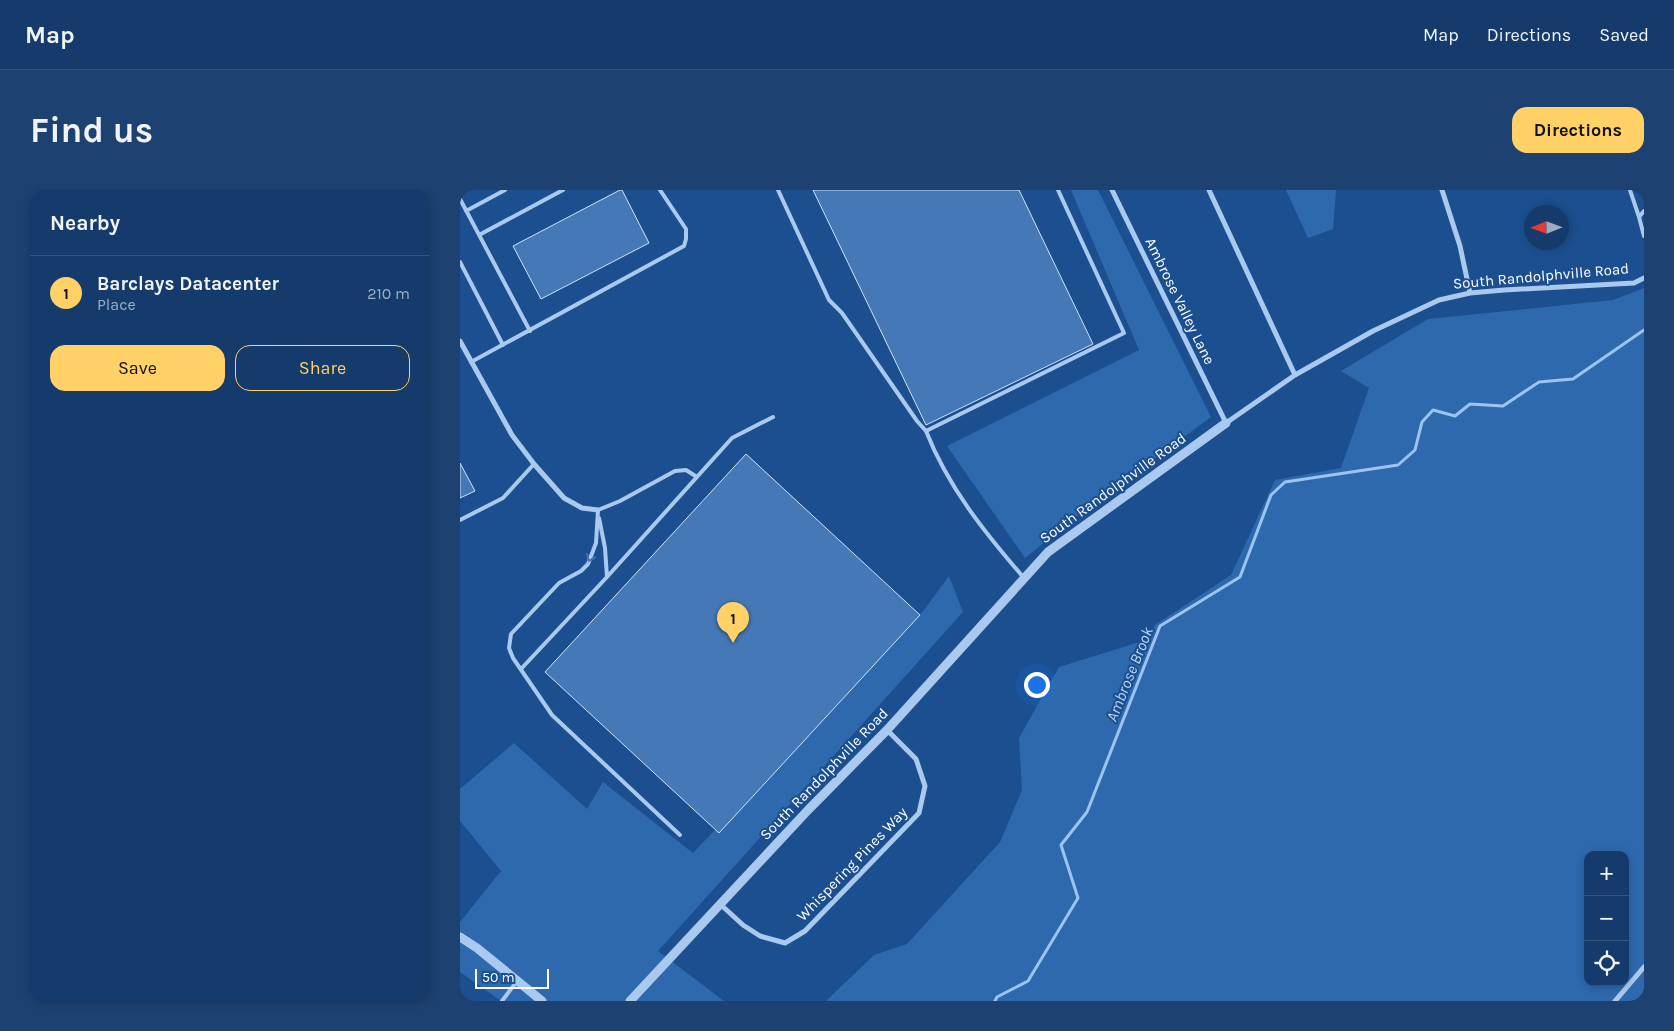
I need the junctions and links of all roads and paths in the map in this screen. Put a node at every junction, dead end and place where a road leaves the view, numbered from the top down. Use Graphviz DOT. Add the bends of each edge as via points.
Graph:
graph roads {
  1 [pos="506,190"];
  2 [pos="563,190"];
  3 [pos="660,190"];
  4 [pos="778,190"];
  5 [pos="1058,190"];
  6 [pos="1112,190"];
  7 [pos="1209,190"];
  8 [pos="1442,190"];
  9 [pos="1630,190"];
  10 [pos="555,192"];
  11 [pos="460,199"];
  12 [pos="466,211"];
  13 [pos="1644,211"];
  14 [pos="1638,216"];
  15 [pos="479,235"];
  16 [pos="1644,236"];
  17 [pos="460,262"];
  18 [pos="1644,278"];
  19 [pos="1470,293"];
  20 [pos="530,330"];
  21 [pos="460,342"];
  22 [pos="503,345"];
  23 [pos="471,362"];
  24 [pos="1295,375"];
  25 [pos="772,416"];
  26 [pos="1226,423"];
  27 [pos="926,431"];
  28 [pos="534,464"];
  29 [pos="698,477"];
  30 [pos="598,510"];
  31 [pos="460,520"];
  32 [pos="606,577"];
  33 [pos="1024,578"];
  34 [pos="521,669"];
  35 [pos="887,730"];
  36 [pos="680,834"];
  37 [pos="720,904"];
  38 [pos="460,937"];
  39 [pos="1644,967"];
  40 [pos="518,981"];
  41 [pos="502,1001"];
  42 [pos="542,1001"];
  43 [pos="630,1001"];
  44 [pos="1615,1001"];
  1 -- 12 [label="lane"];
  2 -- 10 [label="lane"];
  3 -- 20 [label="lane" via="686,229 684,246"];
  4 -- 27 [label="lane" via="829,300 842,313"];
  5 -- 27 [label="lane" via="1124,333"];
  6 -- 26 [label="street, Ambrose Valley Lane"];
  7 -- 24 [label="street"];
  8 -- 19 [label="street" via="1460,246"];
  9 -- 14 [label="lane"];
  10 -- 15 [label="lane"];
  11 -- 12 [label="lane"];
  12 -- 15 [label="lane"];
  13 -- 14 [label="lane"];
  14 -- 16 [label="lane"];
  15 -- 20 [label="lane"];
  17 -- 22 [label="lane"];
  18 -- 19 [label="street, South Randolphville Road" via="1634,283"];
  19 -- 24 [label="street, South Randolphville Road" via="1439,300 1373,331"];
  20 -- 22 [label="lane"];
  21 -- 23 [label="street"];
  22 -- 23 [label="lane"];
  23 -- 28 [label="street" via="512,435"];
  24 -- 26 [label="street, South Randolphville Road"];
  25 -- 29 [label="lane" via="732,438"];
  26 -- 33 [label="street, South Randolphville Road" via="1048,552"];
  27 -- 33 [label="lane" via="944,469 982,528"];
  28 -- 30 [label="street" via="564,498 582,508"];
  28 -- 31 [label="lane" via="503,498"];
  29 -- 30 [label="lane" via="686,470 675,471"];
  29 -- 32 [label="lane"];
  30 -- 32 [label="lane"];
  30 -- 34 [label="lane, one-way" via="596,543 588,564 559,583 511,634 509,648"];
  32 -- 34 [label="lane"];
  33 -- 35 [label="street, South Randolphville Road"];
  34 -- 36 [label="lane" via="558,722"];
  35 -- 37 [label="street, South Randolphville Road"];
  35 -- 37 [label="street, Whispering Pines Way" via="916,759 925,786 919,814 805,931 785,943 760,936"];
  37 -- 43 [label="street, South Randolphville Road"];
  38 -- 40 [label="street"];
  39 -- 44 [label="street"];
  40 -- 41 [label="lane"];
  40 -- 42 [label="street"];
}
